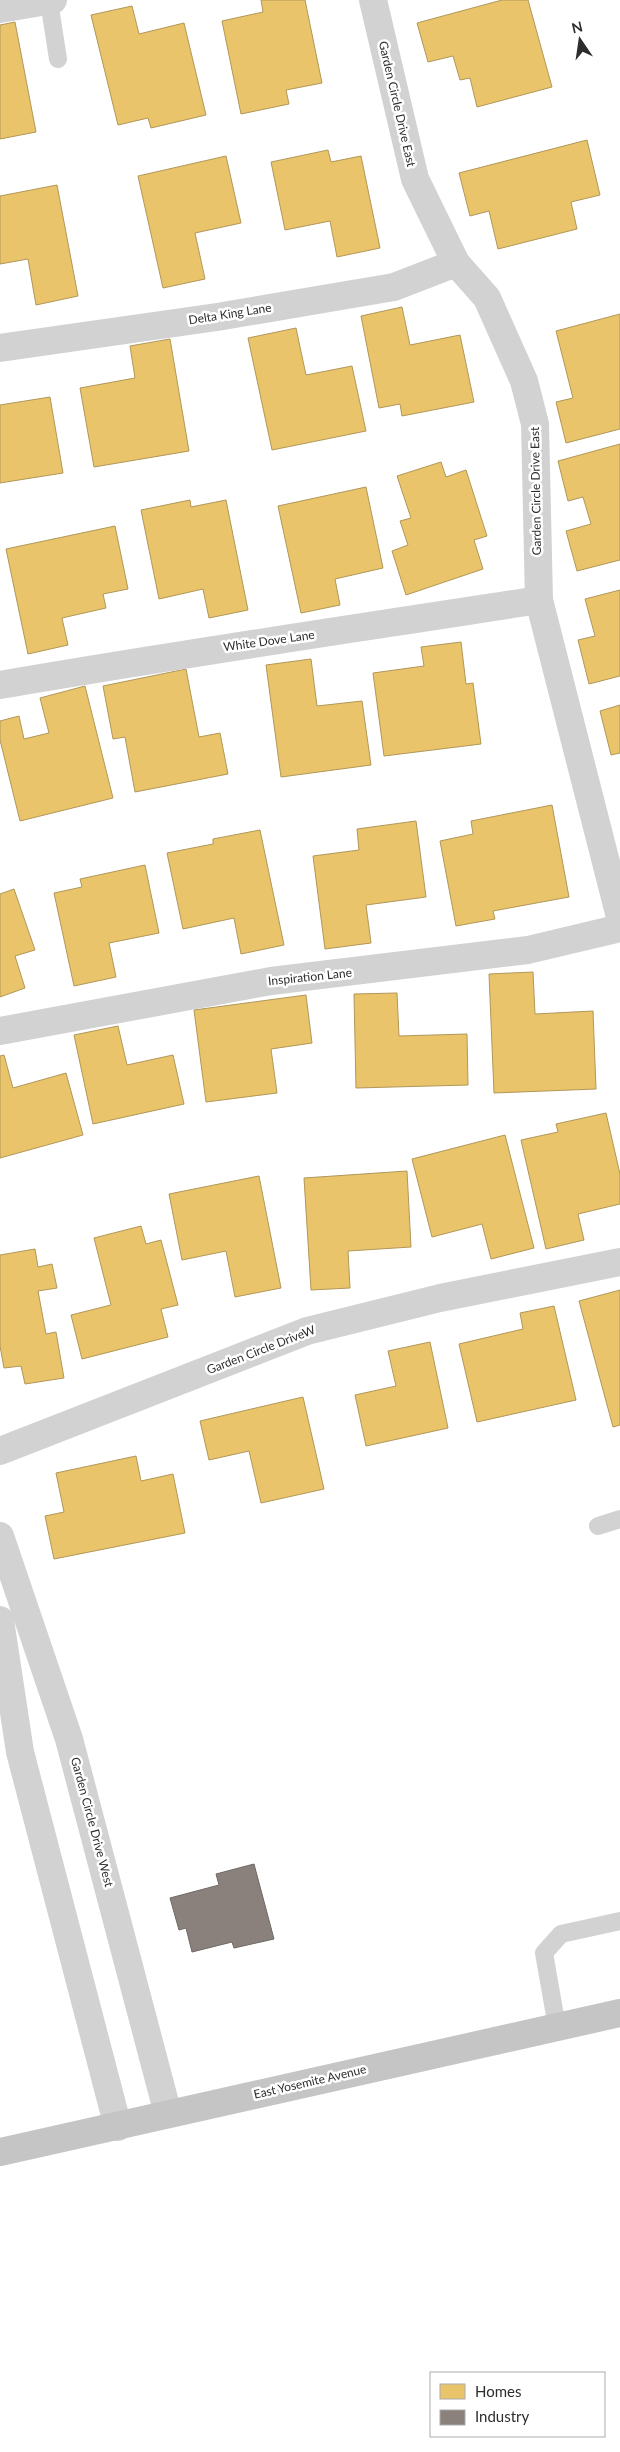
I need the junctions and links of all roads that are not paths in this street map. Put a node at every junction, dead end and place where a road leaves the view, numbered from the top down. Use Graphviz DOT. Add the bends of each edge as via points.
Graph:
graph roads {
  1 [pos="51,0"];
  2 [pos="373,0"];
  3 [pos="0,9"];
  4 [pos="58,60"];
  5 [pos="456,263"];
  6 [pos="0,348"];
  7 [pos="539,600"];
  8 [pos="0,685"];
  9 [pos="620,917"];
  10 [pos="620,928"];
  11 [pos="0,1031"];
  12 [pos="620,1262"];
  13 [pos="0,1451"];
  14 [pos="620,1519"];
  15 [pos="598,1526"];
  16 [pos="0,1536"];
  17 [pos="0,1620"];
  18 [pos="620,1921"];
  19 [pos="620,2013"];
  20 [pos="557,2027"];
  21 [pos="168,2114"];
  22 [pos="118,2127"];
  23 [pos="0,2152"];
  1 -- 3 [label="street"];
  1 -- 4 [label="lane"];
  2 -- 5 [label="street, Garden Circle Drive East" via="415,179"];
  5 -- 6 [label="street, Delta King Lane" via="394,287 217,317"];
  5 -- 7 [label="street, Garden Circle Drive East" via="487,298 524,380 535,424"];
  7 -- 8 [label="street, White Dove Lane" via="192,652"];
  7 -- 9 [label="street, Garden Circle Drive East"];
  10 -- 11 [label="street, Inspiration Lane" via="528,950 271,981"];
  12 -- 13 [label="street, Garden Circle DriveW" via="440,1298 308,1331"];
  14 -- 15 [label="lane"];
  16 -- 21 [label="street, Garden Circle Drive West" via="69,1739"];
  17 -- 22 [label="street" via="20,1752"];
  18 -- 20 [label="lane" via="561,1934 544,1952"];
  19 -- 20 [label="main road, East Yosemite Avenue"];
  20 -- 21 [label="main road, East Yosemite Avenue"];
  21 -- 22 [label="main road, East Yosemite Avenue"];
  22 -- 23 [label="main road, East Yosemite Avenue"];
}
